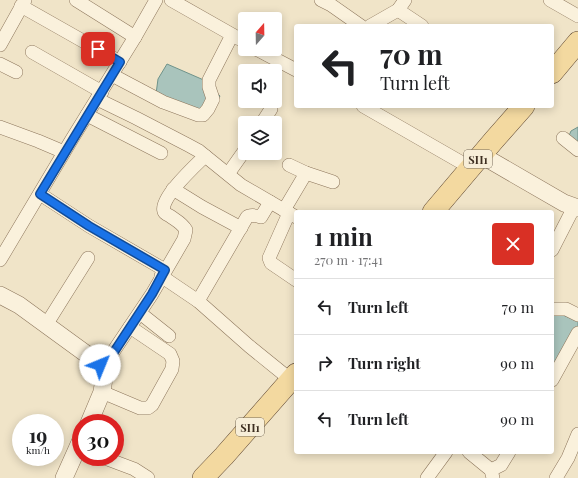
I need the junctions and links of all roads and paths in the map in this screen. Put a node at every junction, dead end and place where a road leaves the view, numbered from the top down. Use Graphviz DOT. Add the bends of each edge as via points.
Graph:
graph roads {
  1 [pos="76,0"];
  2 [pos="156,0"];
  3 [pos="171,0"];
  4 [pos="322,0"];
  5 [pos="550,0"];
  6 [pos="23,3"];
  7 [pos="401,5"];
  8 [pos="578,16"];
  9 [pos="358,24"];
  10 [pos="373,24"];
  11 [pos="420,24"];
  12 [pos="232,35"];
  13 [pos="135,37"];
  14 [pos="238,38"];
  15 [pos="578,42"];
  16 [pos="0,45"];
  17 [pos="32,52"];
  18 [pos="269,56"];
  19 [pos="120,62"];
  20 [pos="0,64"];
  21 [pos="294,69"];
  22 [pos="554,71"];
  23 [pos="16,72"];
  24 [pos="112,75"];
  25 [pos="99,95"];
  26 [pos="367,108"];
  27 [pos="522,108"];
  28 [pos="271,109"];
  29 [pos="87,115"];
  30 [pos="266,116"];
  31 [pos="0,127"];
  32 [pos="563,138"];
  33 [pos="578,150"];
  34 [pos="64,152"];
  35 [pos="161,153"];
  36 [pos="205,156"];
  37 [pos="238,160"];
  38 [pos="476,161"];
  39 [pos="289,165"];
  40 [pos="306,173"];
  41 [pos="228,174"];
  42 [pos="333,182"];
  43 [pos="173,189"];
  44 [pos="40,194"];
  45 [pos="270,202"];
  46 [pos="576,208"];
  47 [pos="435,210"];
  48 [pos="290,213"];
  49 [pos="241,228"];
  50 [pos="554,246"];
  51 [pos="88,258"];
  52 [pos="0,260"];
  53 [pos="163,273"];
  54 [pos="294,279"];
  55 [pos="0,295"];
  56 [pos="198,301"];
  57 [pos="554,310"];
  58 [pos="140,313"];
  59 [pos="578,315"];
  60 [pos="46,325"];
  61 [pos="130,327"];
  62 [pos="578,333"];
  63 [pos="169,336"];
  64 [pos="100,365"];
  65 [pos="554,376"];
  66 [pos="294,377"];
  67 [pos="102,392"];
  68 [pos="93,414"];
  69 [pos="578,434"];
  70 [pos="445,454"];
  71 [pos="471,454"];
  72 [pos="508,454"];
  73 [pos="72,462"];
  74 [pos="124,465"];
  75 [pos="492,474"];
  76 [pos="64,478"];
  77 [pos="148,478"];
  78 [pos="203,478"];
  79 [pos="427,478"];
  80 [pos="556,478"];
  1 -- 13 [label="street"];
  2 -- 13 [label="street"];
  3 -- 12 [label="street"];
  4 -- 9 [label="street"];
  5 -- 8 [label="street"];
  6 -- 16 [label="street"];
  6 -- 19 [label="street"];
  7 -- 10 [label="street"];
  7 -- 11 [label="street"];
  12 -- 14 [label="street"];
  12 -- 24 [label="street" via="209,80 213,99 203,115 163,102"];
  13 -- 19 [label="street"];
  15 -- 22 [label="main road"];
  17 -- 25 [label="street"];
  18 -- 21 [label="street"];
  19 -- 24 [label="street"];
  20 -- 23 [label="street"];
  24 -- 25 [label="street"];
  25 -- 29 [label="street"];
  25 -- 36 [label="street"];
  26 -- 38 [label="street"];
  27 -- 38 [label="main road, SH1"];
  28 -- 30 [label="street"];
  29 -- 34 [label="street"];
  29 -- 35 [label="street"];
  31 -- 34 [label="street"];
  32 -- 33 [label="street"];
  34 -- 44 [label="street"];
  36 -- 41 [label="street"];
  36 -- 43 [label="street"];
  37 -- 41 [label="street"];
  38 -- 46 [label="street"];
  38 -- 47 [label="main road, SH1"];
  39 -- 40 [label="street"];
  40 -- 42 [label="street"];
  40 -- 48 [label="street"];
  41 -- 45 [label="street"];
  43 -- 49 [label="street"];
  43 -- 53 [label="street" via="163,209 183,224 186,230 184,239"];
  44 -- 52 [label="street"];
  44 -- 53 [label="street"];
  45 -- 48 [label="street"];
  45 -- 49 [label="street" via="262,217 249,216"];
  46 -- 50 [label="street"];
  48 -- 54 [label="street" via="269,258 270,263"];
  49 -- 56 [label="street"];
  51 -- 60 [label="street"];
  53 -- 56 [label="street"];
  53 -- 58 [label="street"];
  55 -- 60 [label="street"];
  56 -- 66 [label="street" via="240,338"];
  57 -- 59 [label="street" via="566,309"];
  58 -- 61 [label="street"];
  58 -- 63 [label="street"];
  60 -- 64 [label="street"];
  61 -- 64 [label="street" via="108,362"];
  61 -- 67 [label="street" via="170,354 173,361 172,369 148,408 140,408"];
  62 -- 65 [label="street"];
  64 -- 67 [label="street" via="104,378"];
  66 -- 78 [label="main road, SH1"];
  67 -- 68 [label="street"];
  69 -- 80 [label="street"];
  70 -- 79 [label="street"];
  71 -- 75 [label="street"];
  72 -- 75 [label="street"];
  73 -- 76 [label="street"];
  74 -- 77 [label="street"];
}
